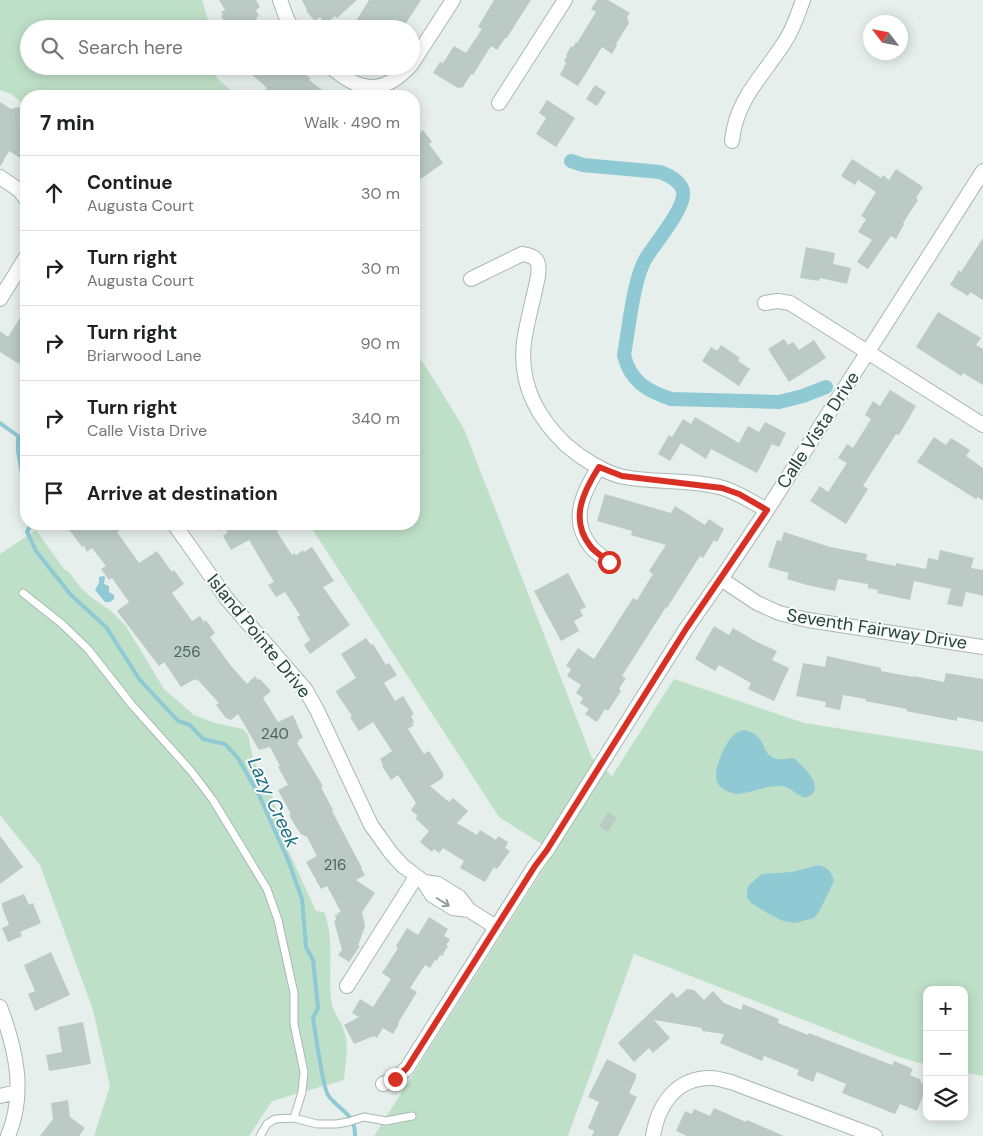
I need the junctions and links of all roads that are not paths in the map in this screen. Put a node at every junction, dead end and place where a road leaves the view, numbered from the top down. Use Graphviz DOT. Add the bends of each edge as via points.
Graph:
graph roads {
  1 [pos="280,0"];
  2 [pos="453,0"];
  3 [pos="564,0"];
  4 [pos="803,0"];
  5 [pos="287,20"];
  6 [pos="420,52"];
  7 [pos="340,75"];
  8 [pos="401,75"];
  9 [pos="499,103"];
  10 [pos="732,141"];
  11 [pos="983,171"];
  12 [pos="0,178"];
  13 [pos="20,191"];
  14 [pos="20,267"];
  15 [pos="471,279"];
  16 [pos="0,299"];
  17 [pos="765,303"];
  18 [pos="868,352"];
  19 [pos="983,425"];
  20 [pos="599,467"];
  21 [pos="767,510"];
  22 [pos="178,530"];
  23 [pos="609,562"];
  24 [pos="721,579"];
  25 [pos="23,593"];
  26 [pos="983,647"];
  27 [pos="420,880"];
  28 [pos="496,927"];
  29 [pos="347,986"];
  30 [pos="0,1007"];
  31 [pos="383,1084"];
  32 [pos="17,1092"];
  33 [pos="0,1096"];
  34 [pos="412,1116"];
  35 [pos="294,1118"];
  36 [pos="8,1136"];
  37 [pos="260,1136"];
  38 [pos="653,1136"];
  39 [pos="875,1136"];
  1 -- 5 [label="street"];
  2 -- 6 [label="street"];
  3 -- 9 [label="street"];
  4 -- 10 [label="street" via="786,40 741,106 734,123"];
  7 -- 8 [label="street" via="356,85 371,87 394,81"];
  11 -- 18 [label="street, Calle Vista Drive"];
  12 -- 13 [label="street"];
  14 -- 16 [label="street"];
  15 -- 20 [label="street" via="522,254 532,255 537,260 540,266 524,343 529,392 536,408 556,435"];
  17 -- 18 [label="street" via="790,303"];
  18 -- 19 [label="street"];
  18 -- 21 [label="street, Calle Vista Drive"];
  20 -- 21 [label="street" via="622,476 722,488"];
  20 -- 23 [label="street" via="586,486 579,520 591,548"];
  21 -- 24 [label="street, Calle Vista Drive"];
  22 -- 27 [label="street, Island Pointe Drive" via="227,600 305,689 371,825 391,853"];
  24 -- 26 [label="street, Seventh Fairway Drive" via="779,613"];
  24 -- 28 [label="street, Calle Vista Drive"];
  25 -- 35 [label="lane" via="88,650 132,706 191,771 213,800 267,889 278,920 294,993 294,1024 304,1072"];
  27 -- 28 [label="street, Island Pointe Drive" via="438,884 459,897 468,910"];
  27 -- 29 [label="street"];
  28 -- 31 [label="street, Calle Vista Drive" via="407,1068"];
  30 -- 32 [label="street" via="15,1052"];
  32 -- 33 [label="street"];
  32 -- 36 [label="street" via="14,1122"];
  34 -- 35 [label="lane" via="386,1121 364,1117 348,1122 317,1124"];
  35 -- 37 [label="lane" via="275,1119 267,1124"];
  38 -- 39 [label="street" via="665,1099 680,1086 711,1078 731,1082"];
}
